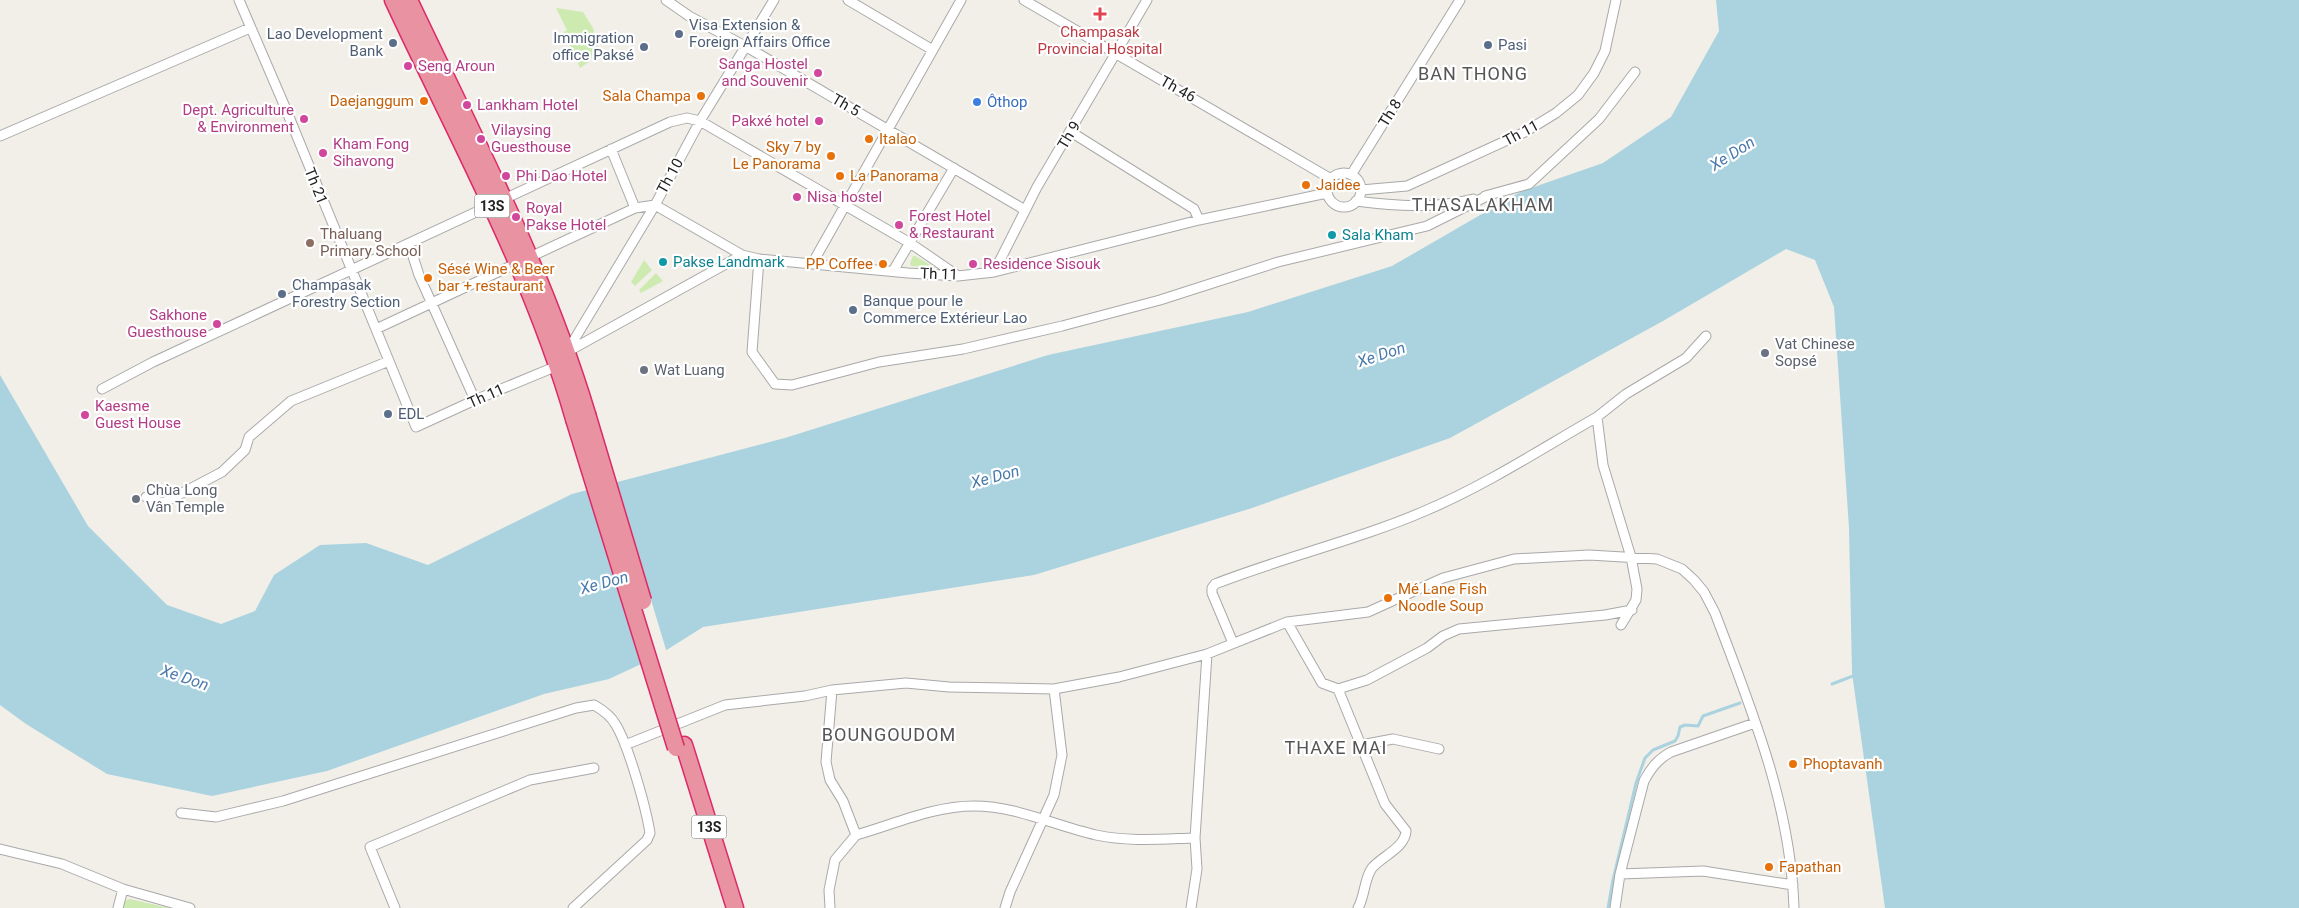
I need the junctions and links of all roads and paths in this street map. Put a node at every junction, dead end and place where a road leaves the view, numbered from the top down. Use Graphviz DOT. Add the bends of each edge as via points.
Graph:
graph roads {
  1 [pos="239,0"];
  2 [pos="393,0"];
  3 [pos="409,0"];
  4 [pos="666,0"];
  5 [pos="774,0"];
  6 [pos="848,0"];
  7 [pos="960,0"];
  8 [pos="1024,0"];
  9 [pos="1147,0"];
  10 [pos="1460,0"];
  11 [pos="1616,0"];
  12 [pos="250,28"];
  13 [pos="745,46"];
  14 [pos="931,49"];
  15 [pos="1115,54"];
  16 [pos="1635,72"];
  17 [pos="700,121"];
  18 [pos="887,129"];
  19 [pos="1071,132"];
  20 [pos="0,136"];
  21 [pos="611,149"];
  22 [pos="954,168"];
  23 [pos="1351,175"];
  24 [pos="1331,179"];
  25 [pos="1361,190"];
  26 [pos="1327,193"];
  27 [pos="1489,195"];
  28 [pos="497,202"];
  29 [pos="1356,202"];
  30 [pos="655,205"];
  31 [pos="845,207"];
  32 [pos="635,208"];
  33 [pos="1025,210"];
  34 [pos="1199,220"];
  35 [pos="910,243"];
  36 [pos="409,244"];
  37 [pos="742,255"];
  38 [pos="759,259"];
  39 [pos="523,261"];
  40 [pos="812,264"];
  41 [pos="350,270"];
  42 [pos="893,271"];
  43 [pos="994,272"];
  44 [pos="958,276"];
  45 [pos="432,304"];
  46 [pos="376,329"];
  47 [pos="1706,336"];
  48 [pos="567,352"];
  49 [pos="389,361"];
  50 [pos="557,366"];
  51 [pos="102,389"];
  52 [pos="475,400"];
  53 [pos="581,416"];
  54 [pos="1596,417"];
  55 [pos="416,428"];
  56 [pos="146,497"];
  57 [pos="1631,557"];
  58 [pos="1632,610"];
  59 [pos="1287,622"];
  60 [pos="1620,625"];
  61 [pos="1233,643"];
  62 [pos="1207,654"];
  63 [pos="1054,689"];
  64 [pos="832,690"];
  65 [pos="1338,690"];
  66 [pos="1755,722"];
  67 [pos="625,745"];
  68 [pos="1361,745"];
  69 [pos="680,746"];
  70 [pos="1439,748"];
  71 [pos="594,768"];
  72 [pos="181,813"];
  73 [pos="1042,818"];
  74 [pos="856,835"];
  75 [pos="1196,838"];
  76 [pos="0,849"];
  77 [pos="1620,874"];
  78 [pos="1793,885"];
  79 [pos="123,889"];
  80 [pos="118,908"];
  81 [pos="190,908"];
  82 [pos="395,908"];
  83 [pos="573,908"];
  84 [pos="724,908"];
  85 [pos="735,908"];
  86 [pos="830,908"];
  87 [pos="1005,908"];
  88 [pos="1191,908"];
  89 [pos="1358,908"];
  90 [pos="1615,908"];
  91 [pos="1794,908"];
  1 -- 12 [label="street, Th 21"];
  2 -- 28 [label="highway, 13S"];
  3 -- 28 [label="highway, 13S"];
  4 -- 13 [label="street, Th 5"];
  5 -- 13 [label="street, Th 10"];
  6 -- 14 [label="street"];
  7 -- 14 [label="street"];
  8 -- 15 [label="street, Th 46"];
  9 -- 15 [label="street, Th 9"];
  10 -- 23 [label="street, Th 8"];
  11 -- 25 [label="street, Th 11" via="1605,52 1594,73 1578,95 1556,114 1407,186"];
  12 -- 20 [label="street"];
  12 -- 41 [label="street, Th 21"];
  13 -- 17 [label="street, Th 10"];
  13 -- 18 [label="street, Th 5"];
  14 -- 18 [label="street"];
  15 -- 19 [label="street, Th 9"];
  15 -- 24 [label="street, Th 46"];
  16 -- 27 [label="street" via="1599,120 1529,184"];
  17 -- 21 [label="street" via="687,118 670,122"];
  17 -- 30 [label="street, Th 10"];
  17 -- 31 [label="street"];
  18 -- 22 [label="street, Th 5"];
  18 -- 31 [label="street"];
  19 -- 33 [label="street, Th 9"];
  19 -- 34 [label="street" via="1194,209"];
  21 -- 28 [label="street"];
  21 -- 32 [label="street"];
  22 -- 33 [label="street, Th 5"];
  22 -- 35 [label="street"];
  23 -- 24 [label="street" via="1339,174"];
  23 -- 25 [label="street" via="1357,179"];
  24 -- 26 [label="street"];
  25 -- 29 [label="street"];
  26 -- 29 [label="street" via="1333,203 1340,206"];
  26 -- 34 [label="street, Th 11"];
  27 -- 29 [label="street" via="1458,203 1396,206"];
  27 -- 38 [label="street" via="1427,226 1278,262 1160,300 963,349 879,362 792,385 775,384 752,352"];
  28 -- 36 [label="street"];
  28 -- 39 [label="highway, 13S"];
  30 -- 32 [label="street"];
  30 -- 37 [label="street, Th 11"];
  30 -- 48 [label="street, Th 10"];
  31 -- 35 [label="street"];
  31 -- 40 [label="street"];
  32 -- 39 [label="street"];
  33 -- 43 [label="street, Th 9"];
  34 -- 43 [label="street, Th 11"];
  35 -- 42 [label="street"];
  35 -- 44 [label="street"];
  36 -- 41 [label="street"];
  36 -- 45 [label="street"];
  37 -- 38 [label="street, Th 11"];
  37 -- 48 [label="street"];
  38 -- 40 [label="street, Th 11"];
  39 -- 45 [label="street"];
  39 -- 48 [label="highway, 13S"];
  39 -- 50 [label="highway, 13S"];
  40 -- 42 [label="street, Th 11"];
  41 -- 46 [label="street, Th 21"];
  41 -- 51 [label="street"];
  42 -- 44 [label="street, Th 11"];
  43 -- 44 [label="street, Th 11"];
  45 -- 46 [label="street"];
  45 -- 52 [label="street"];
  46 -- 49 [label="street, Th 21"];
  47 -- 54 [label="street" via="1686,358 1626,394"];
  48 -- 53 [label="highway, 13S"];
  49 -- 55 [label="street, Th 21"];
  49 -- 56 [label="street" via="291,401 249,437 245,450 222,472 162,503"];
  50 -- 52 [label="street, Th 11"];
  50 -- 53 [label="highway, 13S"];
  52 -- 55 [label="street, Th 11"];
  53 -- 69 [label="highway, 13S, bridge"];
  54 -- 57 [label="street" via="1603,466"];
  54 -- 61 [label="street" via="1469,492 1433,508 1215,584 1212,593"];
  57 -- 58 [label="street" via="1638,589"];
  57 -- 59 [label="street" via="1589,555 1514,559 1443,578 1368,612"];
  57 -- 66 [label="street" via="1658,559 1682,569 1704,592 1715,613"];
  58 -- 60 [label="street"];
  58 -- 65 [label="street" via="1459,629 1367,680"];
  59 -- 61 [label="street"];
  59 -- 65 [label="street" via="1322,683"];
  61 -- 62 [label="street"];
  62 -- 63 [label="street" via="1119,677"];
  62 -- 75 [label="street"];
  63 -- 64 [label="street" via="906,683"];
  63 -- 73 [label="street" via="1062,755 1054,795"];
  64 -- 67 [label="street" via="725,705"];
  64 -- 74 [label="street" via="826,762 830,780 843,801"];
  65 -- 68 [label="street"];
  66 -- 77 [label="street" via="1671,752 1652,767 1644,781"];
  66 -- 78 [label="street" via="1779,794"];
  67 -- 72 [label="street" via="606,712 594,705 283,801 216,816"];
  67 -- 83 [label="street" via="650,833 647,840"];
  68 -- 70 [label="street" via="1393,739"];
  68 -- 89 [label="street" via="1385,804 1406,831 1406,837 1371,869"];
  69 -- 84 [label="highway, 13S" via="696,822"];
  69 -- 85 [label="highway, 13S"];
  71 -- 82 [label="street" via="530,780 370,847"];
  73 -- 74 [label="street" via="1004,809 952,807"];
  73 -- 75 [label="street" via="1120,839"];
  73 -- 87 [label="street"];
  74 -- 86 [label="street" via="835,860 829,890"];
  75 -- 88 [label="street" via="1197,868"];
  76 -- 79 [label="street" via="62,864"];
  77 -- 78 [label="street" via="1704,871"];
  77 -- 90 [label="street"];
  78 -- 91 [label="street"];
  79 -- 80 [label="street"];
  79 -- 81 [label="street"];
}
